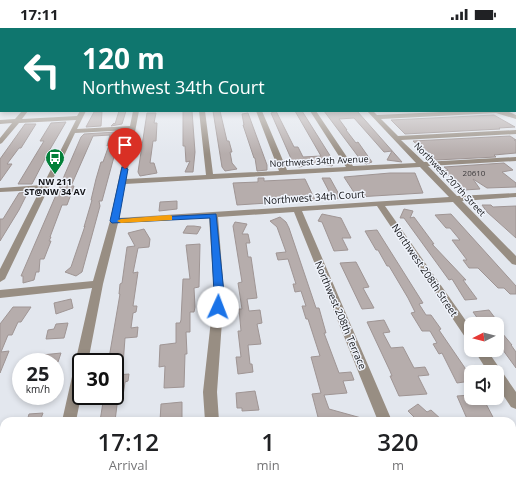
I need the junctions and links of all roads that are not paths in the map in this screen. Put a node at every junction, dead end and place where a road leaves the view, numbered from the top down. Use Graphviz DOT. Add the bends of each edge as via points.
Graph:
graph roads {
  1 [pos="24,112"];
  2 [pos="136,112"];
  3 [pos="202,112"];
  4 [pos="259,112"];
  5 [pos="314,112"];
  6 [pos="504,112"];
  7 [pos="373,114"];
  8 [pos="82,115"];
  9 [pos="516,117"];
  10 [pos="17,121"];
  11 [pos="0,122"];
  12 [pos="132,128"];
  13 [pos="73,131"];
  14 [pos="516,132"];
  15 [pos="396,138"];
  16 [pos="0,142"];
  17 [pos="516,159"];
  18 [pos="423,165"];
  19 [pos="351,168"];
  20 [pos="284,173"];
  21 [pos="210,177"];
  22 [pos="122,182"];
  23 [pos="44,187"];
  24 [pos="0,190"];
  25 [pos="516,195"];
  26 [pos="455,199"];
  27 [pos="379,203"];
  28 [pos="297,210"];
  29 [pos="213,215"];
  30 [pos="114,221"];
  31 [pos="516,262"];
  32 [pos="0,279"];
  33 [pos="98,284"];
  34 [pos="0,294"];
  35 [pos="464,327"];
  36 [pos="83,353"];
  37 [pos="504,385"];
  38 [pos="516,403"];
  39 [pos="72,405"];
  40 [pos="70,417"];
  41 [pos="212,417"];
  42 [pos="383,417"];
  1 -- 10 [label="street"];
  2 -- 12 [label="street"];
  3 -- 21 [label="street"];
  4 -- 20 [label="street"];
  5 -- 19 [label="street"];
  6 -- 7 [label="street"];
  6 -- 9 [label="street"];
  7 -- 15 [label="street, Northwest 207th Street"];
  8 -- 10 [label="street"];
  8 -- 13 [label="street"];
  10 -- 11 [label="street"];
  10 -- 16 [label="street"];
  12 -- 13 [label="street"];
  12 -- 22 [label="street"];
  13 -- 23 [label="street"];
  14 -- 15 [label="street"];
  15 -- 18 [label="street, Northwest 207th Street"];
  17 -- 18 [label="street, Northwest 34th Avenue"];
  18 -- 19 [label="street, Northwest 34th Avenue"];
  18 -- 26 [label="street, Northwest 207th Street"];
  19 -- 20 [label="street, Northwest 34th Avenue"];
  20 -- 21 [label="street, Northwest 34th Avenue"];
  21 -- 22 [label="street, Northwest 34th Avenue"];
  22 -- 30 [label="street"];
  23 -- 24 [label="street"];
  23 -- 32 [label="street"];
  25 -- 26 [label="street, Northwest 34th Court"];
  26 -- 27 [label="street, Northwest 34th Court"];
  26 -- 31 [label="street, Northwest 207th Street"];
  27 -- 28 [label="street, Northwest 34th Court"];
  27 -- 35 [label="street, Northwest 208th Street"];
  28 -- 29 [label="street, Northwest 34th Court"];
  28 -- 42 [label="street, Northwest 208th Terrace"];
  29 -- 30 [label="street, Northwest 34th Court"];
  29 -- 41 [label="street" via="219,293 210,392"];
  30 -- 33 [label="street"];
  33 -- 34 [label="street"];
  33 -- 36 [label="street"];
  37 -- 38 [label="street"];
  39 -- 40 [label="street"];
}
